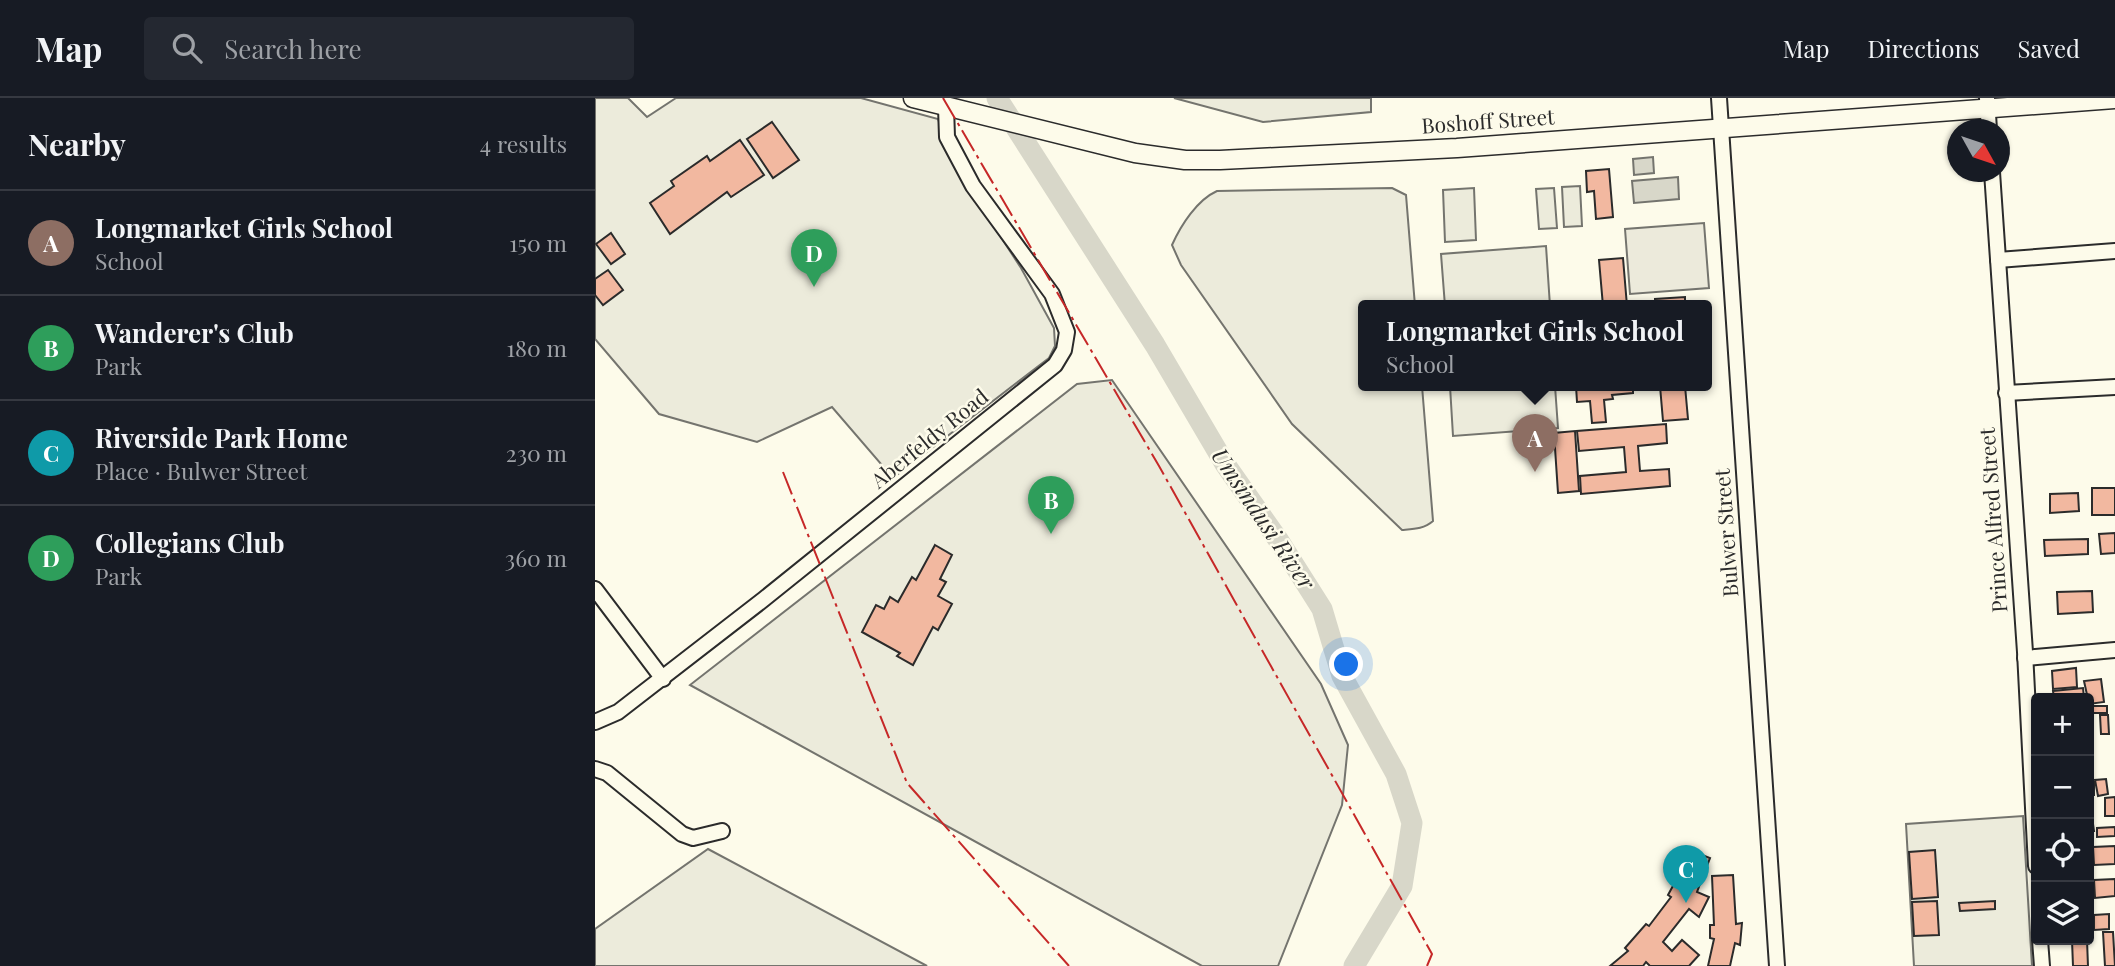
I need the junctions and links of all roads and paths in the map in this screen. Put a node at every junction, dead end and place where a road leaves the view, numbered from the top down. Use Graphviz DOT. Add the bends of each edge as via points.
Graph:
graph roads {
  1 [pos="913,98"];
  2 [pos="1719,98"];
  3 [pos="2115,99"];
  4 [pos="1987,103"];
  5 [pos="946,107"];
  6 [pos="1721,128"];
  7 [pos="1993,182"];
  8 [pos="2115,251"];
  9 [pos="1998,260"];
  10 [pos="2115,387"];
  11 [pos="2007,393"];
  12 [pos="595,589"];
  13 [pos="2115,650"];
  14 [pos="2025,658"];
  15 [pos="663,679"];
  16 [pos="595,722"];
  17 [pos="595,769"];
  18 [pos="2034,819"];
  19 [pos="722,831"];
  20 [pos="2040,945"];
  21 [pos="1777,966"];
  22 [pos="2042,966"];
  1 -- 5 [label="main road, Boshoff Street"];
  2 -- 6 [label="street, Bulwer Street"];
  3 -- 4 [label="main road, Boshoff Street"];
  4 -- 6 [label="main road, Boshoff Street"];
  5 -- 6 [label="main road, Boshoff Street" via="1135,153 1185,160 1457,148"];
  5 -- 15 [label="street, Aberfeldy Road" via="947,137 973,186 1052,295 1067,332 1064,350 1055,366"];
  6 -- 21 [label="street, Bulwer Street"];
  7 -- 9 [label="street, Prince Alfred Street"];
  8 -- 9 [label="street"];
  9 -- 11 [label="street, Prince Alfred Street"];
  10 -- 11 [label="street"];
  11 -- 14 [label="street, Prince Alfred Street"];
  12 -- 15 [label="street"];
  13 -- 14 [label="street"];
  14 -- 18 [label="street, Prince Alfred Street"];
  15 -- 16 [label="street, Aberfeldy Road" via="618,712"];
  17 -- 19 [label="street" via="682,834 694,838"];
  20 -- 22 [label="street"];
}
